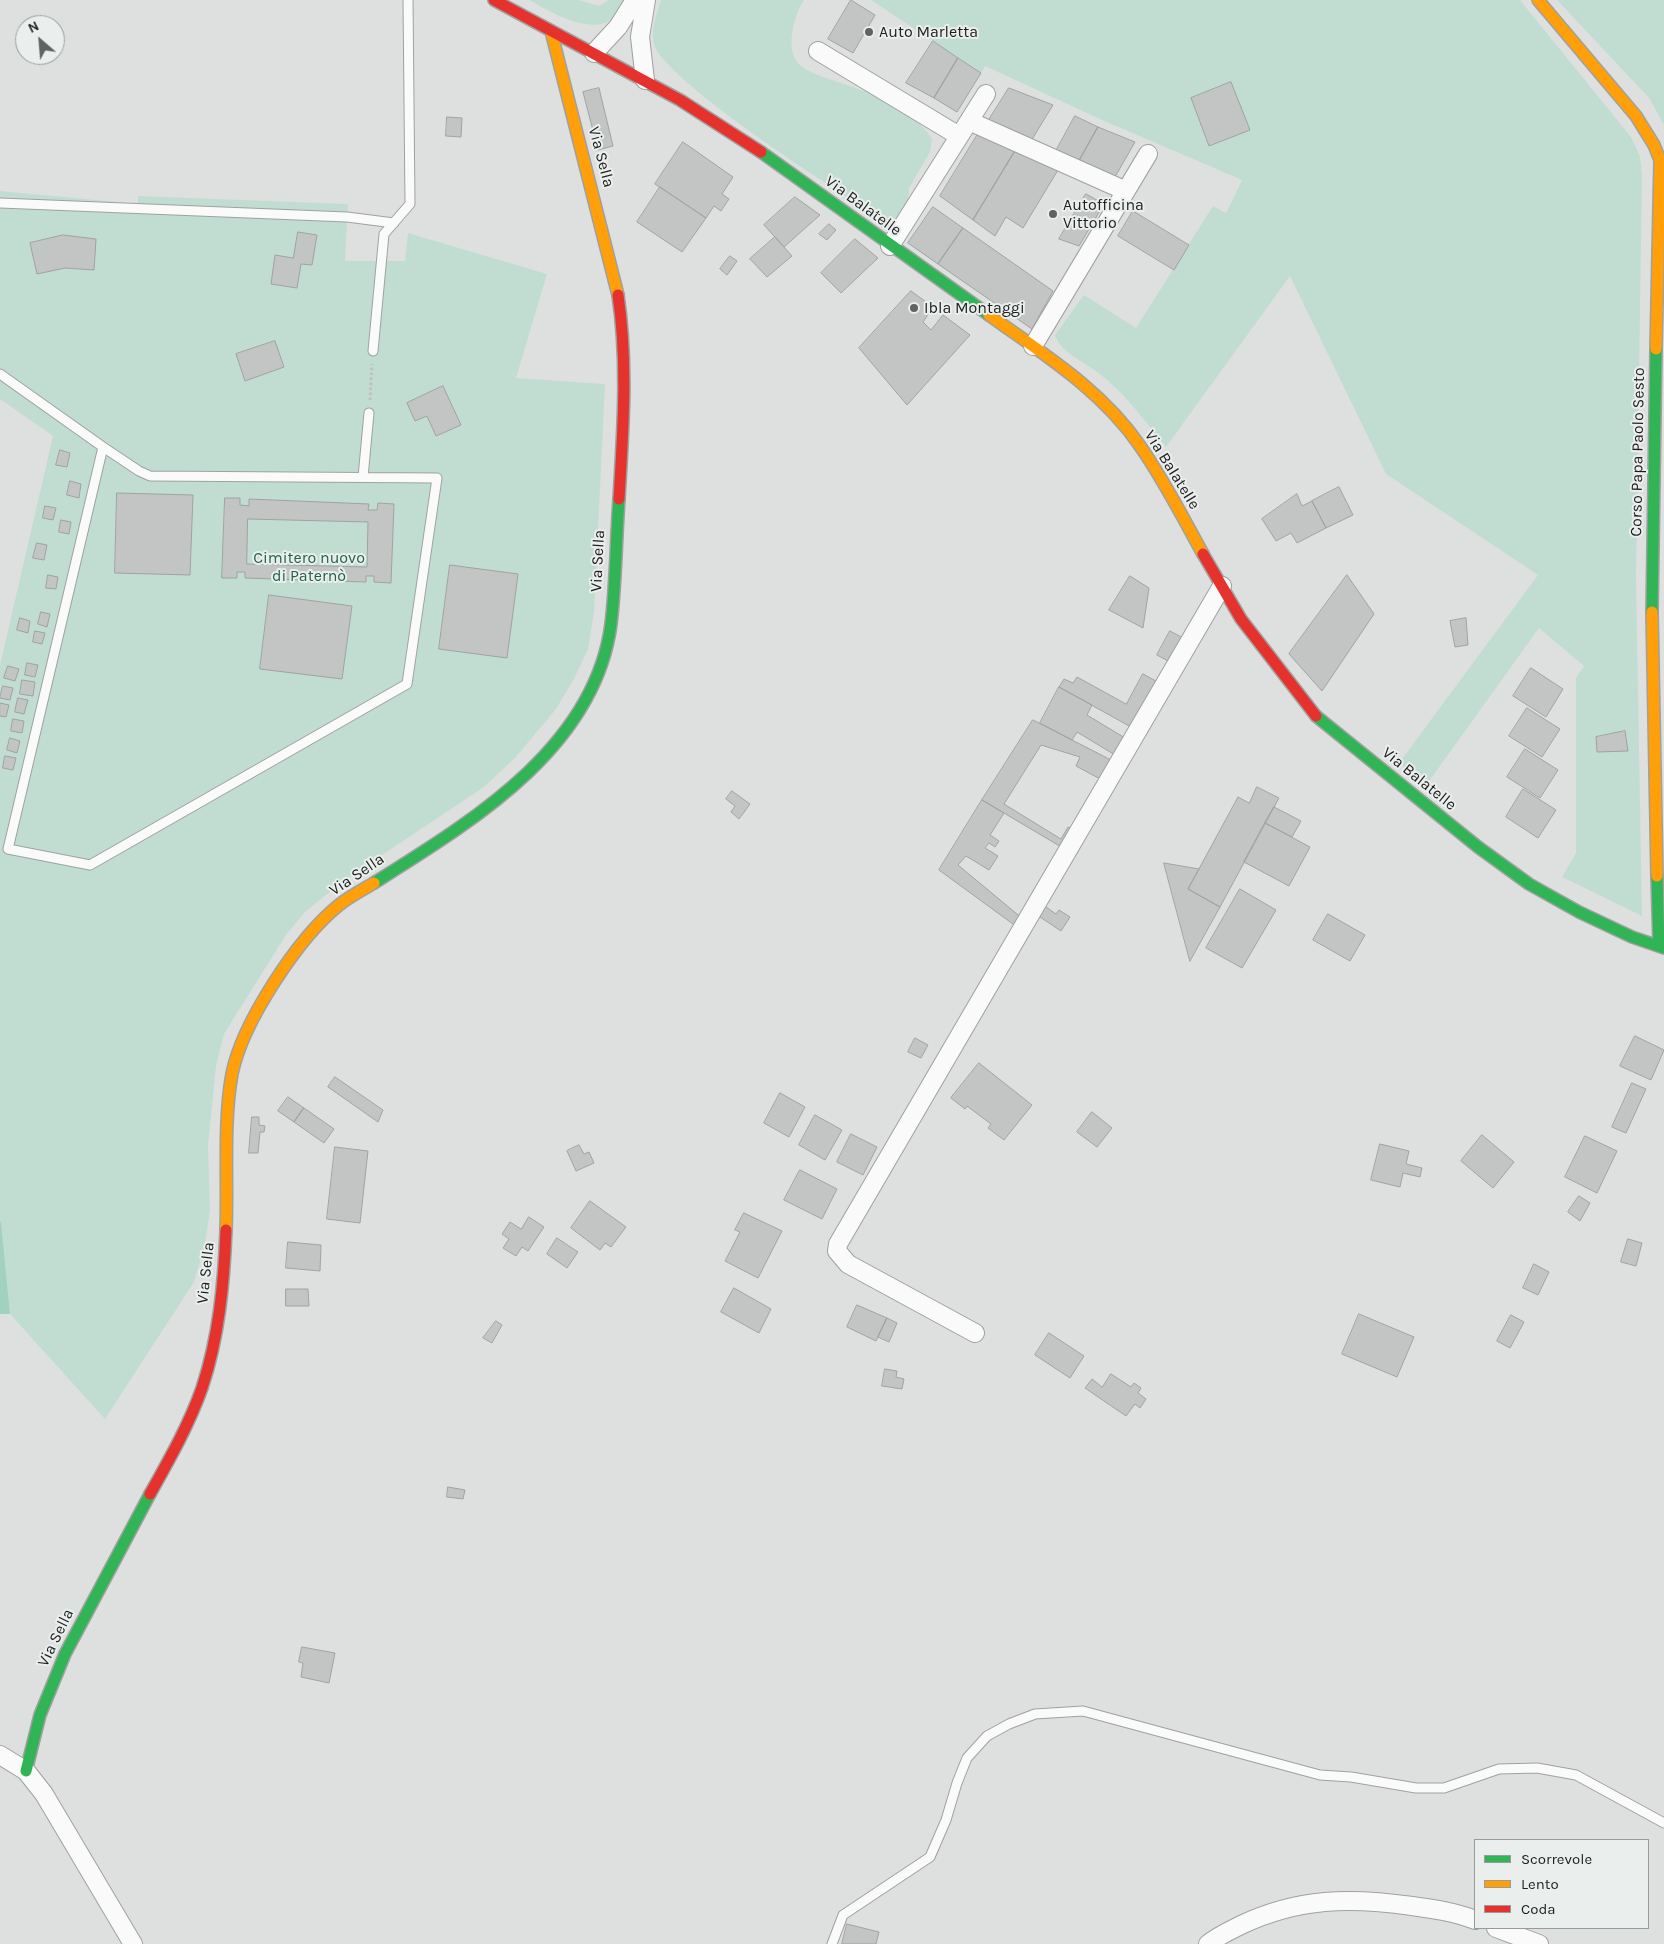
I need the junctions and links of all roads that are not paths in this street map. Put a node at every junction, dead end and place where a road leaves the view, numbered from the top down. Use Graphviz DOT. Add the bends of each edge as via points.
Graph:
graph roads {
  1 [pos="408,0"];
  2 [pos="494,0"];
  3 [pos="634,0"];
  4 [pos="646,0"];
  5 [pos="1538,0"];
  6 [pos="551,31"];
  7 [pos="818,51"];
  8 [pos="594,53"];
  9 [pos="645,80"];
  10 [pos="986,94"];
  11 [pos="964,129"];
  12 [pos="1148,154"];
  13 [pos="1126,191"];
  14 [pos="0,203"];
  15 [pos="394,223"];
  16 [pos="890,246"];
  17 [pos="1033,346"];
  18 [pos="373,351"];
  19 [pos="0,374"];
  20 [pos="369,413"];
  21 [pos="103,447"];
  22 [pos="363,476"];
  23 [pos="1222,586"];
  24 [pos="1662,947"];
  25 [pos="975,1333"];
  26 [pos="0,1755"];
  27 [pos="26,1772"];
  28 [pos="1664,1823"];
  29 [pos="1474,1920"];
  30 [pos="1499,1929"];
  31 [pos="134,1944"];
  32 [pos="832,1944"];
  33 [pos="1208,1944"];
  34 [pos="1539,1944"];
  1 -- 15 [label="lane" via="410,204"];
  2 -- 6 [label="street, Via Balatelle"];
  3 -- 8 [label="street" via="618,27"];
  4 -- 9 [label="street" via="640,37"];
  5 -- 24 [label="street, Corso Papa Paolo Sesto" via="1636,116 1660,160 1652,580"];
  6 -- 8 [label="street, Via Balatelle"];
  6 -- 27 [label="street, Via Sella" via="610,259 622,340 623,428 611,624 606,649 588,695 532,768 468,821 339,905 319,922 287,964 254,1020 242,1044 230,1097 226,1229 215,1344 206,1375 190,1419 62,1659 42,1710"];
  7 -- 11 [label="street"];
  8 -- 9 [label="street, Via Balatelle"];
  9 -- 16 [label="street, Via Balatelle" via="748,142"];
  10 -- 11 [label="street"];
  11 -- 13 [label="street"];
  11 -- 16 [label="street"];
  12 -- 13 [label="street"];
  13 -- 17 [label="street"];
  14 -- 15 [label="lane" via="338,217"];
  15 -- 18 [label="lane" via="384,234"];
  16 -- 17 [label="street, Via Balatelle"];
  17 -- 23 [label="street, Via Balatelle" via="1105,404 1140,445"];
  19 -- 21 [label="lane"];
  20 -- 22 [label="lane"];
  21 -- 22 [label="lane" via="150,476"];
  21 -- 22 [label="lane" via="8,848 90,865 407,684 437,478"];
  23 -- 24 [label="street, Via Balatelle" via="1241,619 1316,716 1478,847 1529,884 1579,912"];
  23 -- 25 [label="street" via="838,1244 837,1251 848,1264"];
  26 -- 27 [label="street"];
  27 -- 31 [label="street" via="44,1794"];
  28 -- 32 [label="lane" via="1576,1774 1537,1768 1499,1769 1444,1788 1416,1788 1320,1775 1083,1711 1035,1714 987,1736 967,1758 930,1857 844,1915"];
  29 -- 33 [label="street" via="1456,1913 1352,1899 1308,1904 1262,1916"];
  30 -- 34 [label="street"];
}
